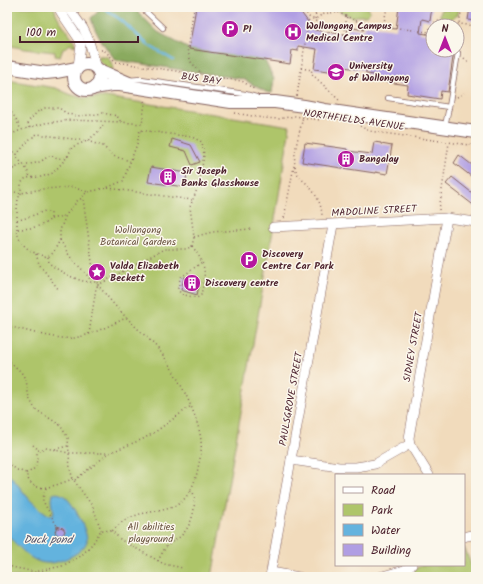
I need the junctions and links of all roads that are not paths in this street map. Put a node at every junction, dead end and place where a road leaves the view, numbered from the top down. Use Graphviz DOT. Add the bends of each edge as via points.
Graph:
graph roads {
  1 [pos="58,7"];
  2 [pos="68,7"];
  3 [pos="141,7"];
  4 [pos="163,28"];
  5 [pos="457,58"];
  6 [pos="7,67"];
  7 [pos="78,67"];
  8 [pos="98,69"];
  9 [pos="46,72"];
  10 [pos="123,80"];
  11 [pos="78,86"];
  12 [pos="94,88"];
  13 [pos="143,94"];
  14 [pos="388,98"];
  15 [pos="275,102"];
  16 [pos="231,107"];
  17 [pos="449,107"];
  18 [pos="444,128"];
  19 [pos="476,132"];
  20 [pos="476,138"];
  21 [pos="447,218"];
  22 [pos="476,222"];
  23 [pos="333,225"];
  24 [pos="273,227"];
  25 [pos="410,444"];
  26 [pos="291,460"];
  27 [pos="428,474"];
  28 [pos="410,566"];
  29 [pos="271,575"];
  30 [pos="299,577"];
  31 [pos="379,577"];
  1 -- 7 [label="street" via="81,45"];
  2 -- 8 [label="street" via="88,38"];
  3 -- 4 [label="lane"];
  5 -- 17 [label="lane"];
  6 -- 9 [label="main road"];
  7 -- 8 [label="main road" via="88,63"];
  7 -- 9 [label="main road"];
  7 -- 11 [label="main road" via="74,80"];
  8 -- 10 [label="main road, NORTHFIELDS AVENUE"];
  8 -- 12 [label="main road" via="100,80"];
  9 -- 11 [label="main road"];
  10 -- 13 [label="main road, NORTHFIELDS AVENUE"];
  10 -- 15 [label="lane, BUS BAY" via="141,79 245,94"];
  11 -- 12 [label="main road" via="84,89"];
  12 -- 13 [label="main road, NORTHFIELDS AVENUE" via="112,85"];
  13 -- 16 [label="main road, NORTHFIELDS AVENUE"];
  14 -- 17 [label="lane"];
  15 -- 16 [label="main road, NORTHFIELDS AVENUE"];
  15 -- 18 [label="main road, NORTHFIELDS AVENUE"];
  16 -- 20 [label="main road, NORTHFIELDS AVENUE" via="311,114"];
  17 -- 18 [label="lane"];
  18 -- 19 [label="main road, NORTHFIELDS AVENUE"];
  21 -- 22 [label="street, MADOLINE STREET"];
  21 -- 23 [label="street, MADOLINE STREET"];
  21 -- 25 [label="street, SIDNEY STREET" via="408,438"];
  23 -- 24 [label="street, MADOLINE STREET"];
  23 -- 26 [label="street, PAULSGROVE STREET"];
  25 -- 26 [label="street" via="375,464 356,467"];
  25 -- 27 [label="street"];
  26 -- 29 [label="street, PAULSGROVE STREET"];
  28 -- 31 [label="street"];
  29 -- 30 [label="street"];
}
